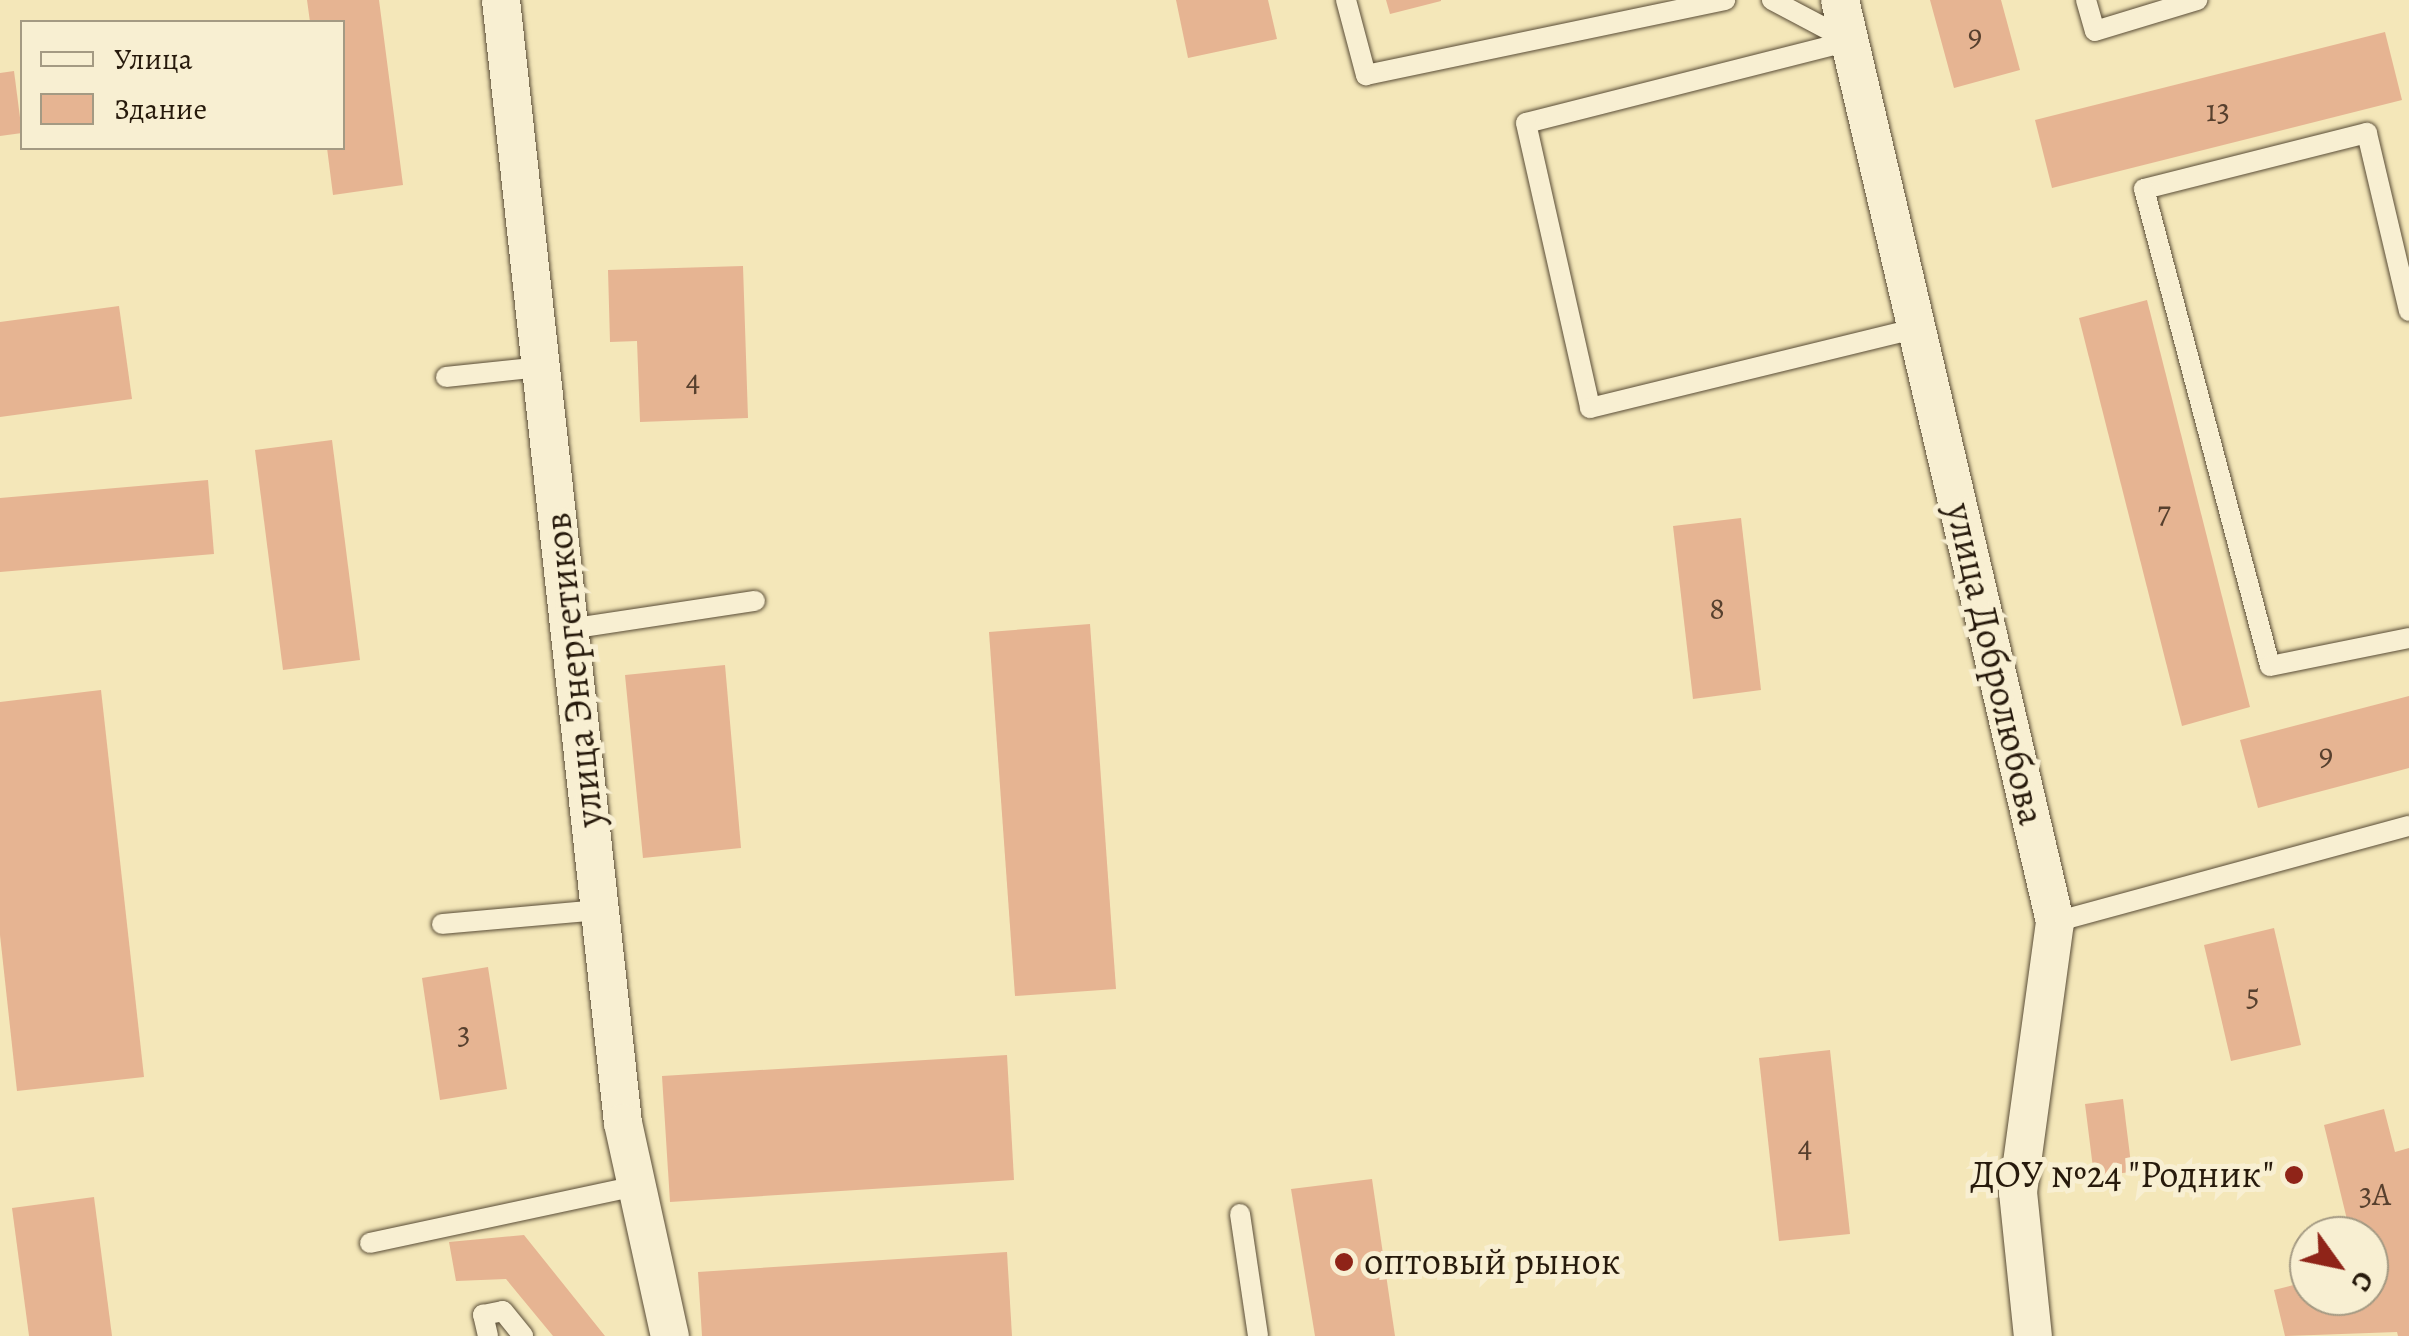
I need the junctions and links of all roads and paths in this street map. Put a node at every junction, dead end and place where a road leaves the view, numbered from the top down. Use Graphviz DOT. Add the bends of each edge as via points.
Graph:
graph roads {
  1 [pos="500,0"];
  2 [pos="1346,0"];
  3 [pos="1725,0"];
  4 [pos="1772,0"];
  5 [pos="1840,0"];
  6 [pos="2086,0"];
  7 [pos="2197,0"];
  8 [pos="1850,42"];
  9 [pos="2409,310"];
  10 [pos="1917,328"];
  11 [pos="541,366"];
  12 [pos="446,377"];
  13 [pos="755,601"];
  14 [pos="570,629"];
  15 [pos="2409,638"];
  16 [pos="2409,826"];
  17 [pos="600,910"];
  18 [pos="2056,922"];
  19 [pos="442,924"];
  20 [pos="637,1186"];
  21 [pos="1240,1214"];
  22 [pos="370,1243"];
  23 [pos="488,1336"];
  24 [pos="523,1336"];
  25 [pos="670,1336"];
  26 [pos="1258,1336"];
  27 [pos="2033,1336"];
  1 -- 11 [label="street, улица Энергетиков"];
  2 -- 3 [label="lane" via="1366,75"];
  4 -- 8 [label="lane"];
  5 -- 8 [label="street, улица Добролюбова"];
  6 -- 7 [label="lane" via="2095,31"];
  8 -- 10 [label="street, улица Добролюбова"];
  8 -- 10 [label="lane" via="1526,124 1590,408"];
  9 -- 15 [label="lane" via="2367,133 2144,188 2270,666"];
  10 -- 18 [label="street, улица Добролюбова"];
  11 -- 12 [label="lane"];
  11 -- 14 [label="street, улица Энергетиков"];
  13 -- 14 [label="lane"];
  14 -- 17 [label="street, улица Энергетиков"];
  16 -- 18 [label="lane"];
  17 -- 19 [label="lane"];
  17 -- 20 [label="street, улица Энергетиков" via="623,1123"];
  18 -- 27 [label="street, улица Добролюбова" via="2018,1192"];
  20 -- 22 [label="lane"];
  20 -- 25 [label="street, улица Энергетиков"];
  21 -- 26 [label="lane"];
  23 -- 24 [label="lane" via="483,1314 503,1311"];
}
